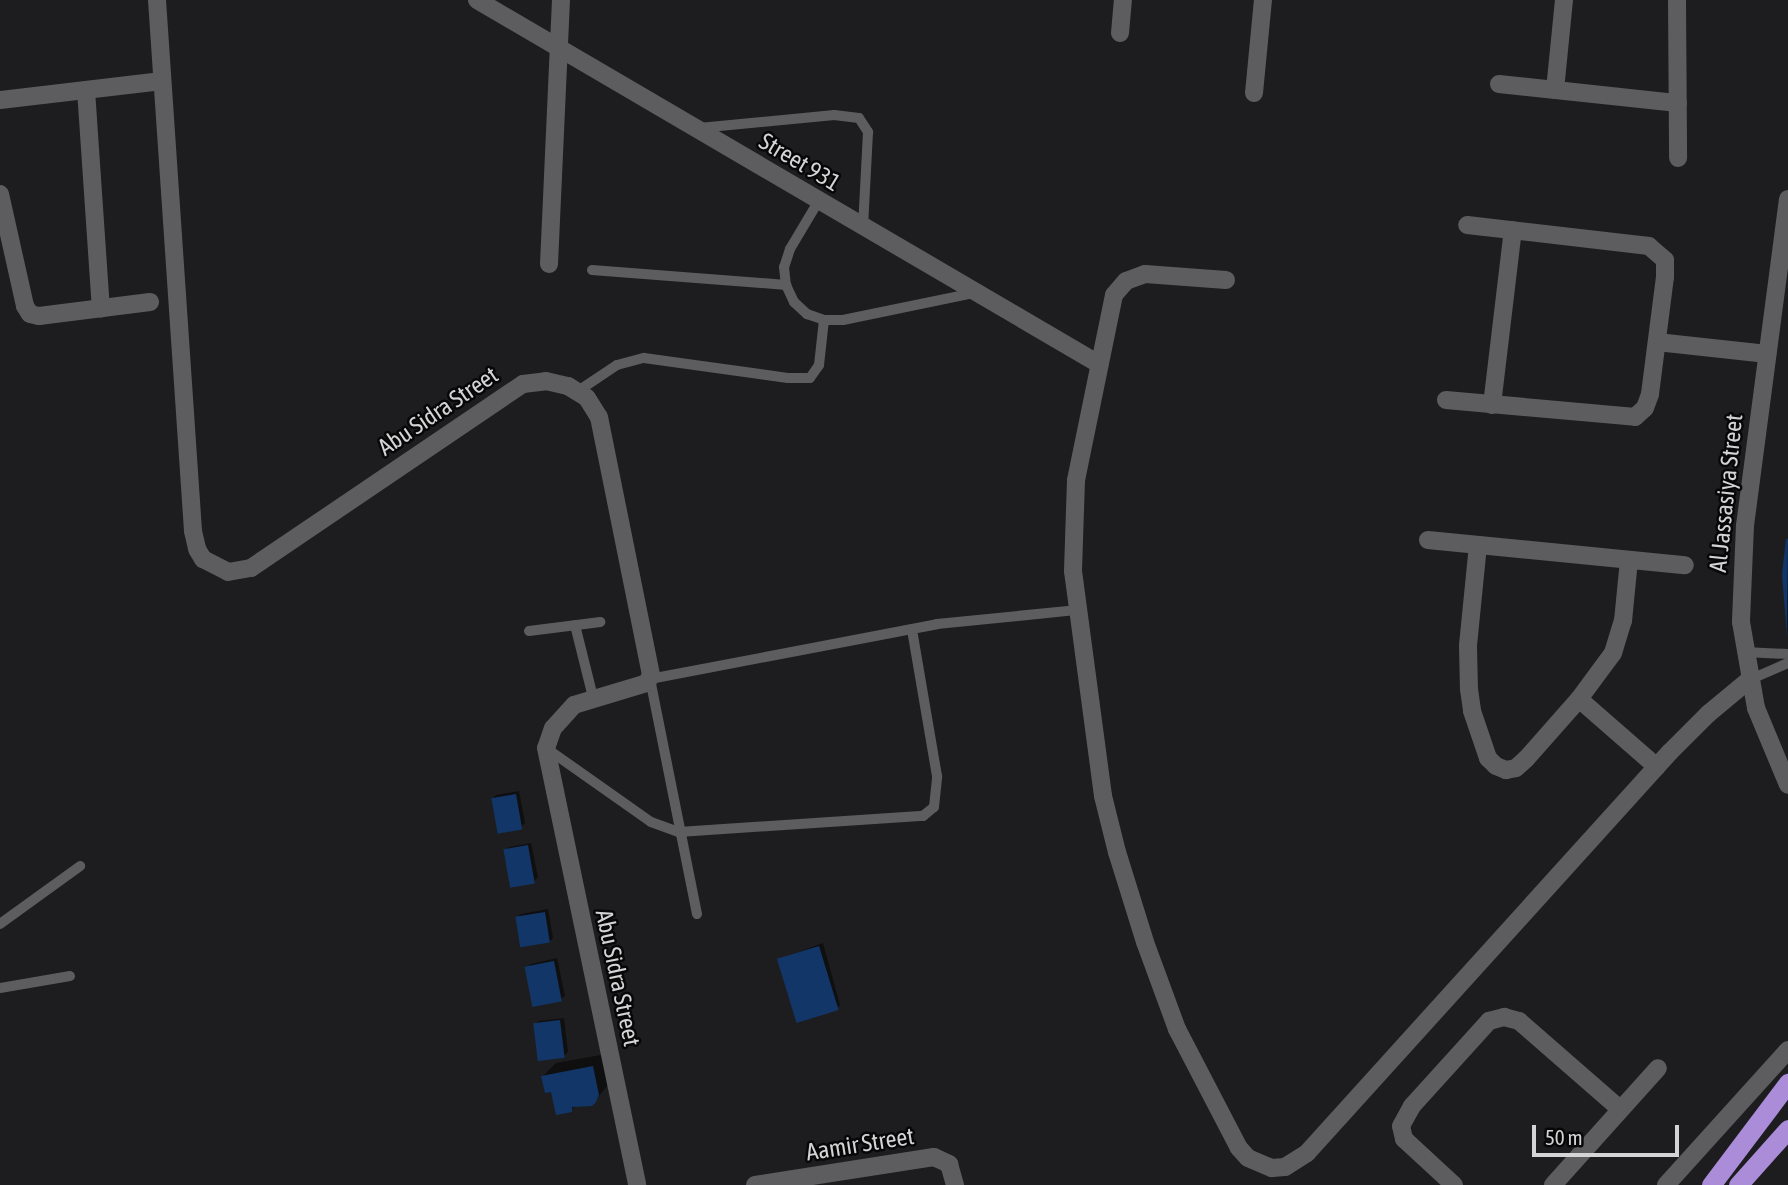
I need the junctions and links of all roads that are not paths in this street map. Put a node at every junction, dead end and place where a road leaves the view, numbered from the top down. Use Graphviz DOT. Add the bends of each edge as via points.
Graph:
graph roads {
  1 [pos="157,0"];
  2 [pos="477,0"];
  3 [pos="561,0"];
  4 [pos="1123,0"];
  5 [pos="1264,0"];
  6 [pos="1564,0"];
  7 [pos="1677,0"];
  8 [pos="1120,33"];
  9 [pos="559,47"];
  10 [pos="162,81"];
  11 [pos="1499,84"];
  12 [pos="86,90"];
  13 [pos="1555,90"];
  14 [pos="1254,93"];
  15 [pos="0,100"];
  16 [pos="1678,103"];
  17 [pos="696,128"];
  18 [pos="1678,158"];
  19 [pos="0,194"];
  20 [pos="1788,199"];
  21 [pos="818,202"];
  22 [pos="1467,225"];
  23 [pos="863,228"];
  24 [pos="1513,230"];
  25 [pos="549,264"];
  26 [pos="592,270"];
  27 [pos="1226,280"];
  28 [pos="786,285"];
  29 [pos="973,293"];
  30 [pos="150,302"];
  31 [pos="1781,307"];
  32 [pos="102,308"];
  33 [pos="824,320"];
  34 [pos="1657,342"];
  35 [pos="1767,354"];
  36 [pos="1100,364"];
  37 [pos="578,391"];
  38 [pos="1446,400"];
  39 [pos="1492,405"];
  40 [pos="1428,540"];
  41 [pos="1478,545"];
  42 [pos="1629,560"];
  43 [pos="1685,565"];
  44 [pos="1078,610"];
  45 [pos="600,622"];
  46 [pos="575,625"];
  47 [pos="912,629"];
  48 [pos="529,631"];
  49 [pos="1744,652"];
  50 [pos="1788,654"];
  51 [pos="1788,663"];
  52 [pos="650,679"];
  53 [pos="1749,680"];
  54 [pos="593,697"];
  55 [pos="1579,699"];
  56 [pos="547,748"];
  57 [pos="1657,767"];
  58 [pos="1788,785"];
  59 [pos="679,832"];
  60 [pos="80,866"];
  61 [pos="697,914"];
  62 [pos="0,924"];
  63 [pos="70,976"];
  64 [pos="0,988"];
  65 [pos="1788,1050"];
  66 [pos="1658,1068"];
  67 [pos="1788,1083"];
  68 [pos="1620,1110"];
  69 [pos="1788,1129"];
  70 [pos="817,1180"];
  71 [pos="637,1185"];
  72 [pos="755,1185"];
  73 [pos="955,1185"];
  74 [pos="1454,1185"];
  75 [pos="1553,1185"];
  76 [pos="1666,1185"];
  77 [pos="1710,1185"];
  78 [pos="1738,1185"];
  1 -- 10 [label="street, Abu Sidra Street"];
  2 -- 9 [label="street, Street 931"];
  3 -- 9 [label="street"];
  4 -- 8 [label="street"];
  5 -- 14 [label="street"];
  6 -- 13 [label="street"];
  7 -- 16 [label="street"];
  9 -- 17 [label="street, Street 931"];
  9 -- 25 [label="street"];
  10 -- 12 [label="street"];
  10 -- 37 [label="street, Abu Sidra Street" via="193,531 203,559 228,572 251,568 523,384 557,382"];
  11 -- 13 [label="street"];
  12 -- 15 [label="street"];
  12 -- 32 [label="street"];
  13 -- 16 [label="street"];
  16 -- 18 [label="street"];
  17 -- 21 [label="street, Street 931"];
  17 -- 23 [label="lane" via="834,115 859,118 868,132"];
  19 -- 32 [label="street" via="30,314"];
  20 -- 31 [label="street, Al Jassasiya Street"];
  21 -- 23 [label="street, Street 931"];
  21 -- 28 [label="lane" via="790,249 784,267"];
  22 -- 24 [label="street"];
  23 -- 29 [label="street, Street 931"];
  24 -- 34 [label="street" via="1655,249 1666,268"];
  24 -- 39 [label="street"];
  26 -- 28 [label="lane"];
  27 -- 36 [label="street" via="1145,274 1126,281 1111,304"];
  28 -- 33 [label="lane" via="807,314"];
  29 -- 33 [label="lane"];
  29 -- 36 [label="street, Street 931"];
  30 -- 32 [label="street"];
  31 -- 35 [label="street, Al Jassasiya Street"];
  33 -- 37 [label="lane" via="819,365 810,378 644,358 617,365"];
  34 -- 35 [label="street"];
  34 -- 39 [label="street" via="1648,401 1635,417"];
  35 -- 49 [label="street, Al Jassasiya Street" via="1742,551"];
  36 -- 44 [label="street" via="1073,510"];
  37 -- 52 [label="street" via="594,407 603,428"];
  38 -- 39 [label="street"];
  40 -- 41 [label="street"];
  41 -- 42 [label="street"];
  41 -- 55 [label="street" via="1468,646 1469,689 1488,758 1506,770 1516,768"];
  42 -- 43 [label="street"];
  42 -- 55 [label="street" via="1618,643"];
  44 -- 47 [label="lane"];
  44 -- 57 [label="street" via="1103,796 1145,942 1177,1029 1239,1148 1259,1165 1285,1167 1307,1153"];
  45 -- 46 [label="lane"];
  46 -- 48 [label="lane"];
  46 -- 54 [label="lane"];
  47 -- 52 [label="lane"];
  47 -- 59 [label="lane" via="937,776 934,807 923,816 907,819"];
  49 -- 50 [label="lane"];
  49 -- 53 [label="street, Al Jassasiya Street"];
  51 -- 53 [label="lane"];
  52 -- 54 [label="street"];
  52 -- 59 [label="lane"];
  53 -- 57 [label="street"];
  53 -- 58 [label="street, Al Jassasiya Street" via="1767,740"];
  54 -- 56 [label="street" via="565,711 552,728"];
  55 -- 57 [label="street"];
  56 -- 59 [label="lane" via="651,822"];
  56 -- 71 [label="street, Abu Sidra Street"];
  59 -- 61 [label="lane"];
  60 -- 62 [label="lane"];
  63 -- 64 [label="lane"];
  65 -- 76 [label="street"];
  66 -- 68 [label="street"];
  67 -- 77 [label="highway"];
  68 -- 74 [label="street" via="1519,1021 1504,1017 1489,1021 1412,1106 1401,1126 1409,1145"];
  68 -- 75 [label="street"];
  69 -- 78 [label="highway"];
  70 -- 72 [label="street, Aamir Street"];
  70 -- 73 [label="street, Aamir Street" via="934,1157 949,1164"];
}
